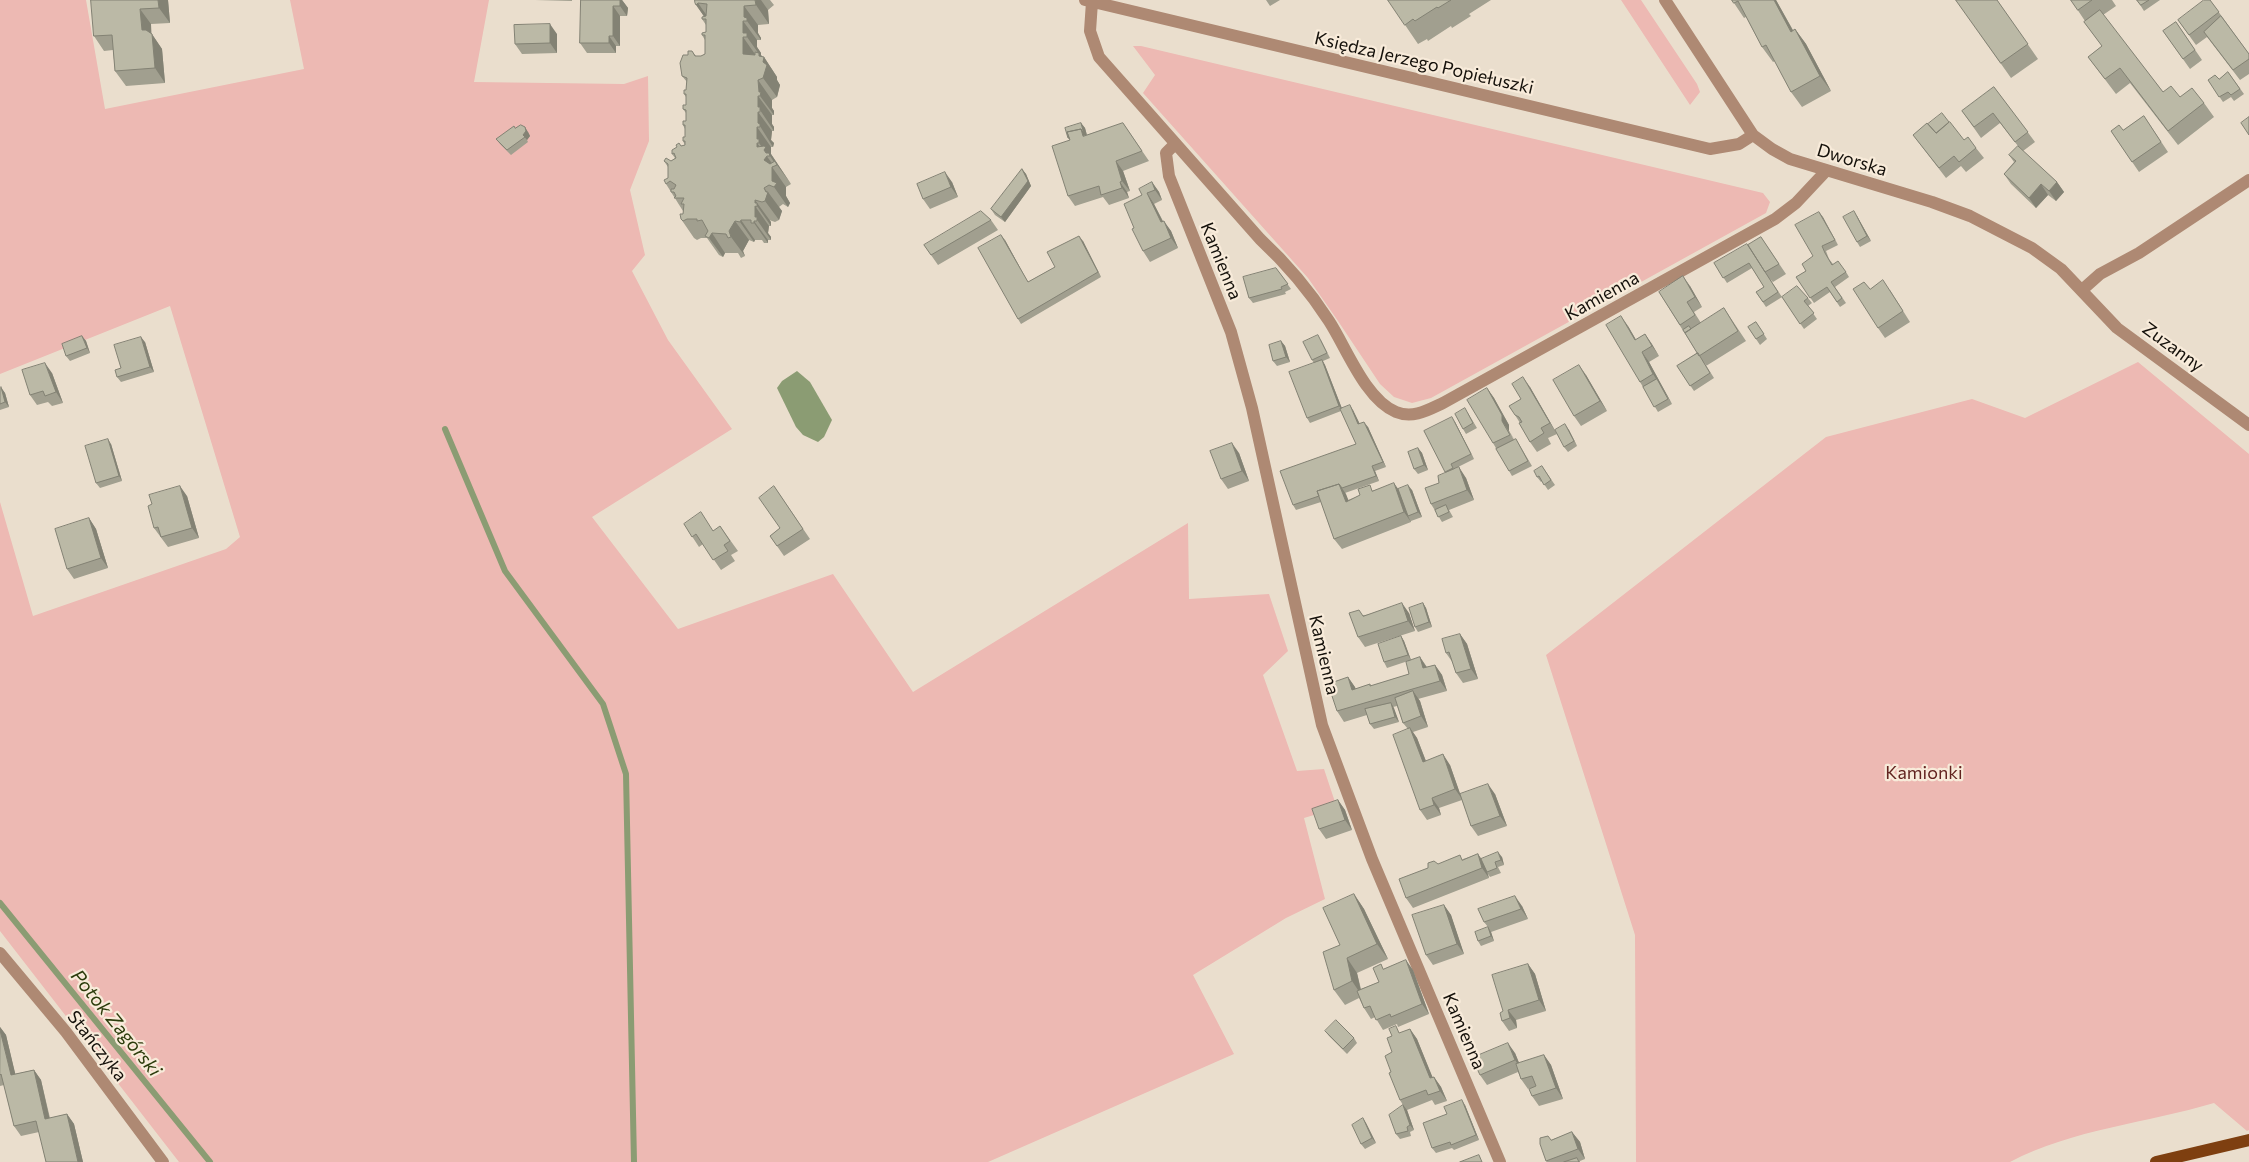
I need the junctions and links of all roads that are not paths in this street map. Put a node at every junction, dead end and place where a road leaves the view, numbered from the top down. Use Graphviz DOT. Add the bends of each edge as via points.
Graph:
graph roads {
  1 [pos="1665,0"];
  2 [pos="1089,1"];
  3 [pos="1754,135"];
  4 [pos="1176,144"];
  5 [pos="1826,170"];
  6 [pos="2249,180"];
  7 [pos="2082,290"];
  8 [pos="2249,426"];
  9 [pos="0,953"];
  10 [pos="2249,1140"];
  11 [pos="163,1162"];
  12 [pos="1500,1162"];
  13 [pos="2156,1162"];
  1 -- 3 [label="street, Dworska"];
  2 -- 3 [label="street, Księdza Jerzego Popiełuszki" via="1710,149 1740,144"];
  2 -- 4 [label="street, Kamienna" via="1090,30 1099,57"];
  3 -- 5 [label="street, Dworska" via="1790,159"];
  4 -- 5 [label="street, Kamienna" via="1260,239 1292,270 1382,403 1396,412 1409,415 1423,413 1443,403 1775,219"];
  4 -- 12 [label="street, Kamienna" via="1166,153 1168,176 1231,332 1252,408 1322,725 1372,859"];
  5 -- 7 [label="street, Dworska" via="1970,216 2032,248"];
  6 -- 7 [label="street" via="2139,253 2100,274"];
  7 -- 8 [label="street, Zuzanny" via="2117,328"];
  9 -- 11 [label="street, Stańczyka" via="66,1032"];
  10 -- 13 [label="main road"];
}
